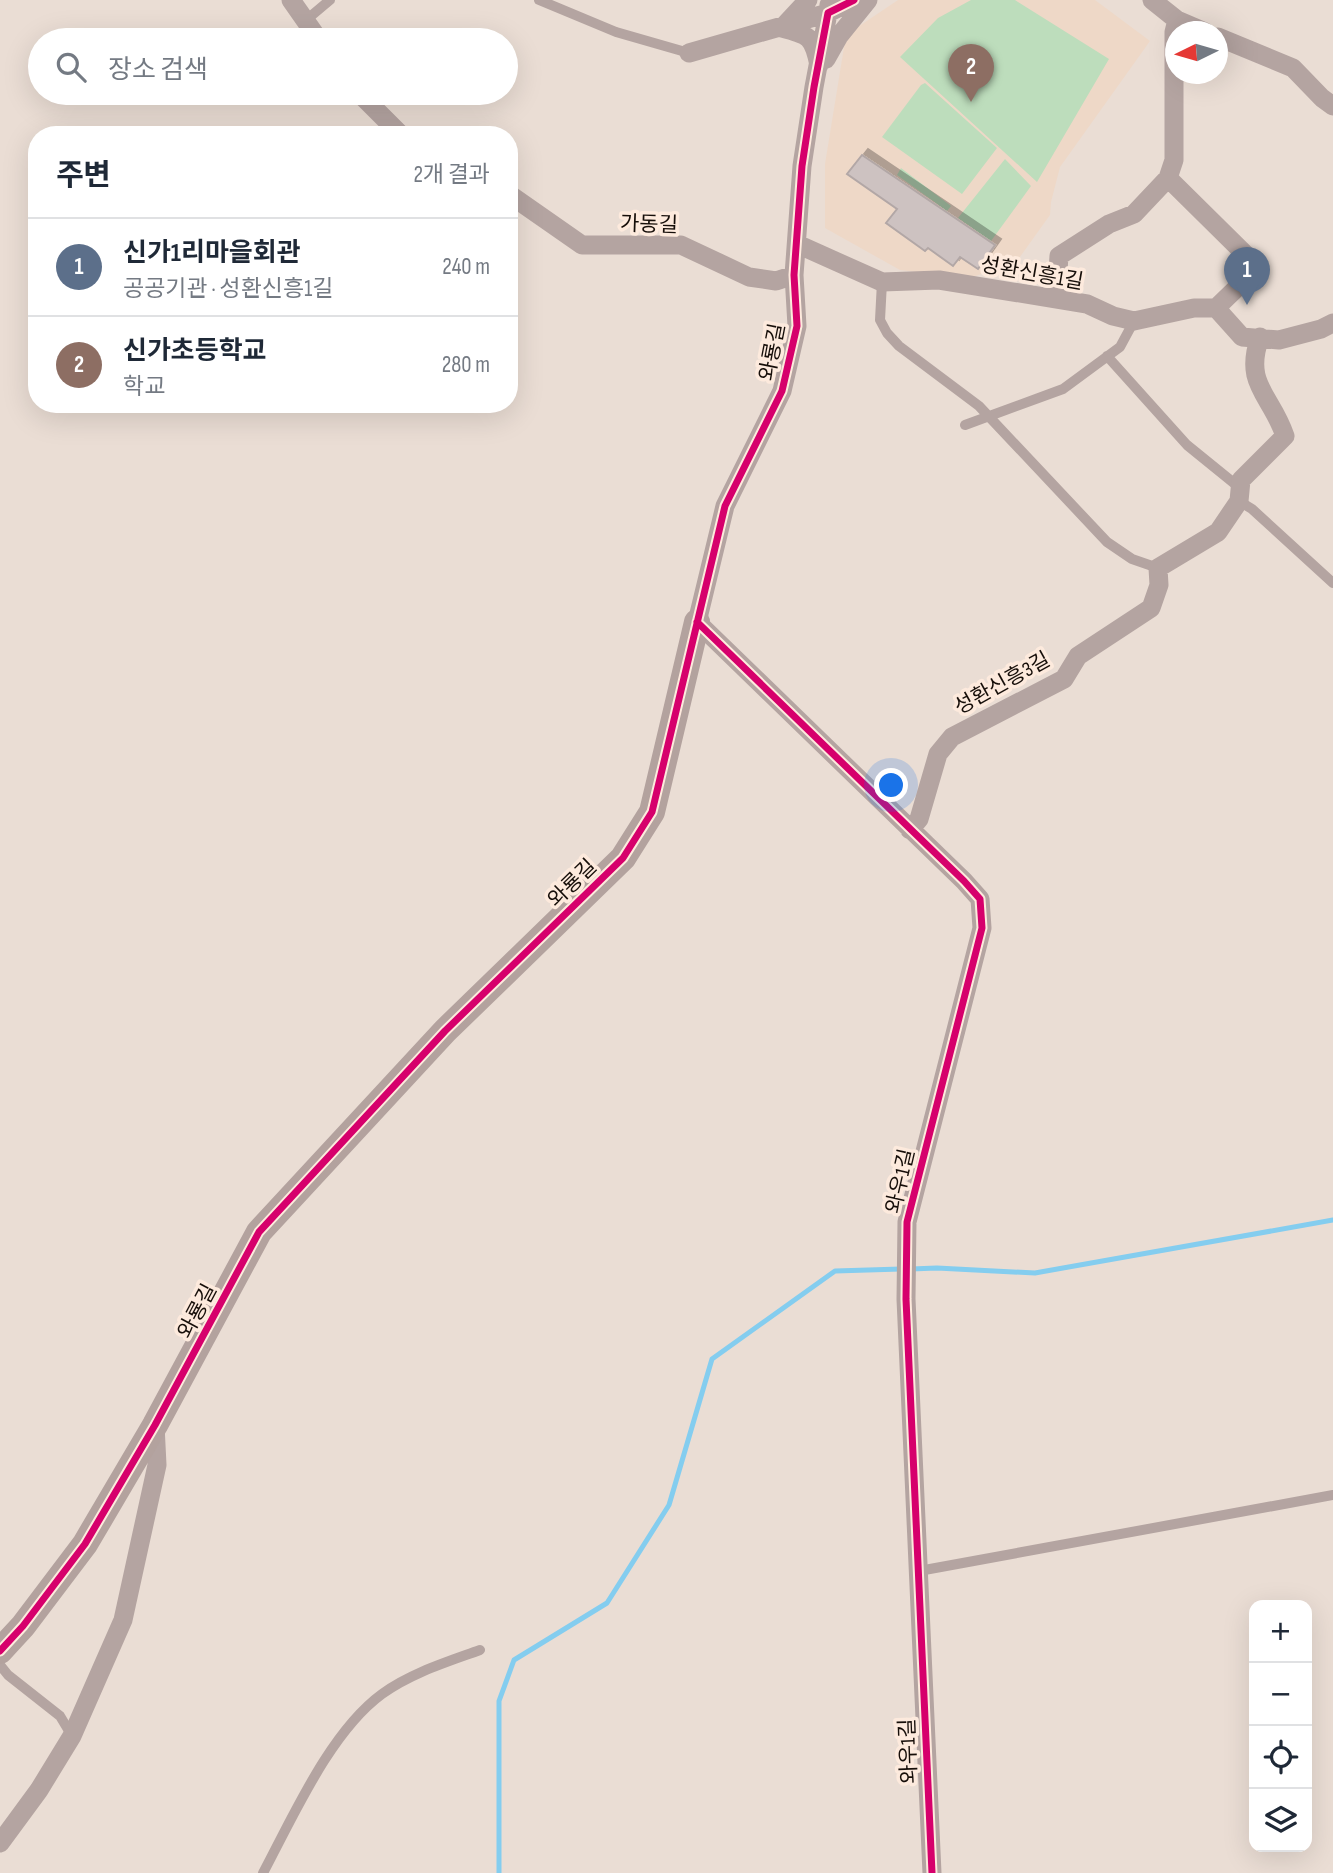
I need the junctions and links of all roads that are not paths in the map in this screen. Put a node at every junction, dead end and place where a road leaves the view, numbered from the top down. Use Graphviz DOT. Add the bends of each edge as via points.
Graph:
graph roads {
  1 [pos="291,0"];
  2 [pos="330,0"];
  3 [pos="539,0"];
  4 [pos="808,0"];
  5 [pos="854,0"];
  6 [pos="868,0"];
  7 [pos="1152,0"];
  8 [pos="829,7"];
  9 [pos="1177,20"];
  10 [pos="306,21"];
  11 [pos="311,28"];
  12 [pos="782,28"];
  13 [pos="1228,41"];
  14 [pos="689,53"];
  15 [pos="817,72"];
  16 [pos="371,105"];
  17 [pos="1333,106"];
  18 [pos="392,126"];
  19 [pos="1168,178"];
  20 [pos="518,200"];
  21 [pos="796,244"];
  22 [pos="794,275"];
  23 [pos="882,282"];
  24 [pos="1056,299"];
  25 [pos="1216,308"];
  26 [pos="1134,321"];
  27 [pos="1333,323"];
  28 [pos="1260,337"];
  29 [pos="1107,356"];
  30 [pos="991,417"];
  31 [pos="965,425"];
  32 [pos="1240,495"];
  33 [pos="1158,568"];
  34 [pos="1333,583"];
  35 [pos="697,622"];
  36 [pos="910,830"];
  37 [pos="155,1425"];
  38 [pos="1333,1495"];
  39 [pos="919,1571"];
  40 [pos="480,1650"];
  41 [pos="0,1651"];
  42 [pos="0,1665"];
  43 [pos="72,1736"];
  44 [pos="0,1843"];
  45 [pos="263,1873"];
  46 [pos="932,1873"];
  1 -- 10 [label="street"];
  2 -- 10 [label="lane"];
  3 -- 14 [label="lane" via="616,33"];
  4 -- 12 [label="street"];
  5 -- 8 [label="street"];
  6 -- 15 [label="street"];
  7 -- 9 [label="street"];
  8 -- 12 [label="street"];
  8 -- 15 [label="street, 와룡길"];
  9 -- 19 [label="street" via="1174,160"];
  10 -- 11 [label="street"];
  12 -- 14 [label="street"];
  12 -- 15 [label="street" via="805,34 815,48"];
  13 -- 17 [label="street" via="1293,68"];
  15 -- 21 [label="street, 와룡길"];
  16 -- 18 [label="street"];
  19 -- 24 [label="street" via="1134,214 1059,256"];
  19 -- 25 [label="street" via="1252,261 1247,278"];
  20 -- 22 [label="street, 가동길" via="582,245 681,245 749,277 776,281"];
  21 -- 22 [label="street, 와룡길"];
  21 -- 23 [label="street, 성환신흥1길"];
  22 -- 35 [label="street, 와룡길" via="797,326 782,391 725,506"];
  23 -- 24 [label="street, 성환신흥1길" via="939,280"];
  23 -- 30 [label="lane" via="880,320 887,333"];
  24 -- 26 [label="street, 성환신흥1길" via="1087,304"];
  25 -- 26 [label="street, 성환신흥1길"];
  25 -- 28 [label="street" via="1242,337"];
  26 -- 29 [label="lane" via="1120,346"];
  27 -- 28 [label="street" via="1279,340"];
  28 -- 32 [label="street" via="1254,355 1255,380 1285,436 1241,480"];
  29 -- 30 [label="lane" via="1063,389"];
  29 -- 32 [label="lane" via="1187,445"];
  30 -- 31 [label="lane"];
  30 -- 33 [label="lane" via="1107,542 1132,559"];
  32 -- 33 [label="street" via="1218,532"];
  32 -- 34 [label="lane"];
  33 -- 36 [label="street, 성환신흥3길" via="1159,585 1151,608 1078,656 1064,679 952,737 938,754 919,819"];
  35 -- 36 [label="street, 와우1길"];
  35 -- 37 [label="street, 와룡길" via="652,812 624,858 444,1031 260,1231"];
  36 -- 39 [label="street, 와우1길" via="980,899 982,928 907,1222 906,1299"];
  37 -- 41 [label="street, 와룡길" via="85,1544"];
  37 -- 43 [label="street" via="157,1465 123,1620"];
  38 -- 39 [label="lane"];
  39 -- 46 [label="street, 와우1길"];
  40 -- 45 [label="lane" via="423,1671 381,1695 342,1733"];
  42 -- 43 [label="lane" via="60,1716"];
  43 -- 44 [label="street"];
}
